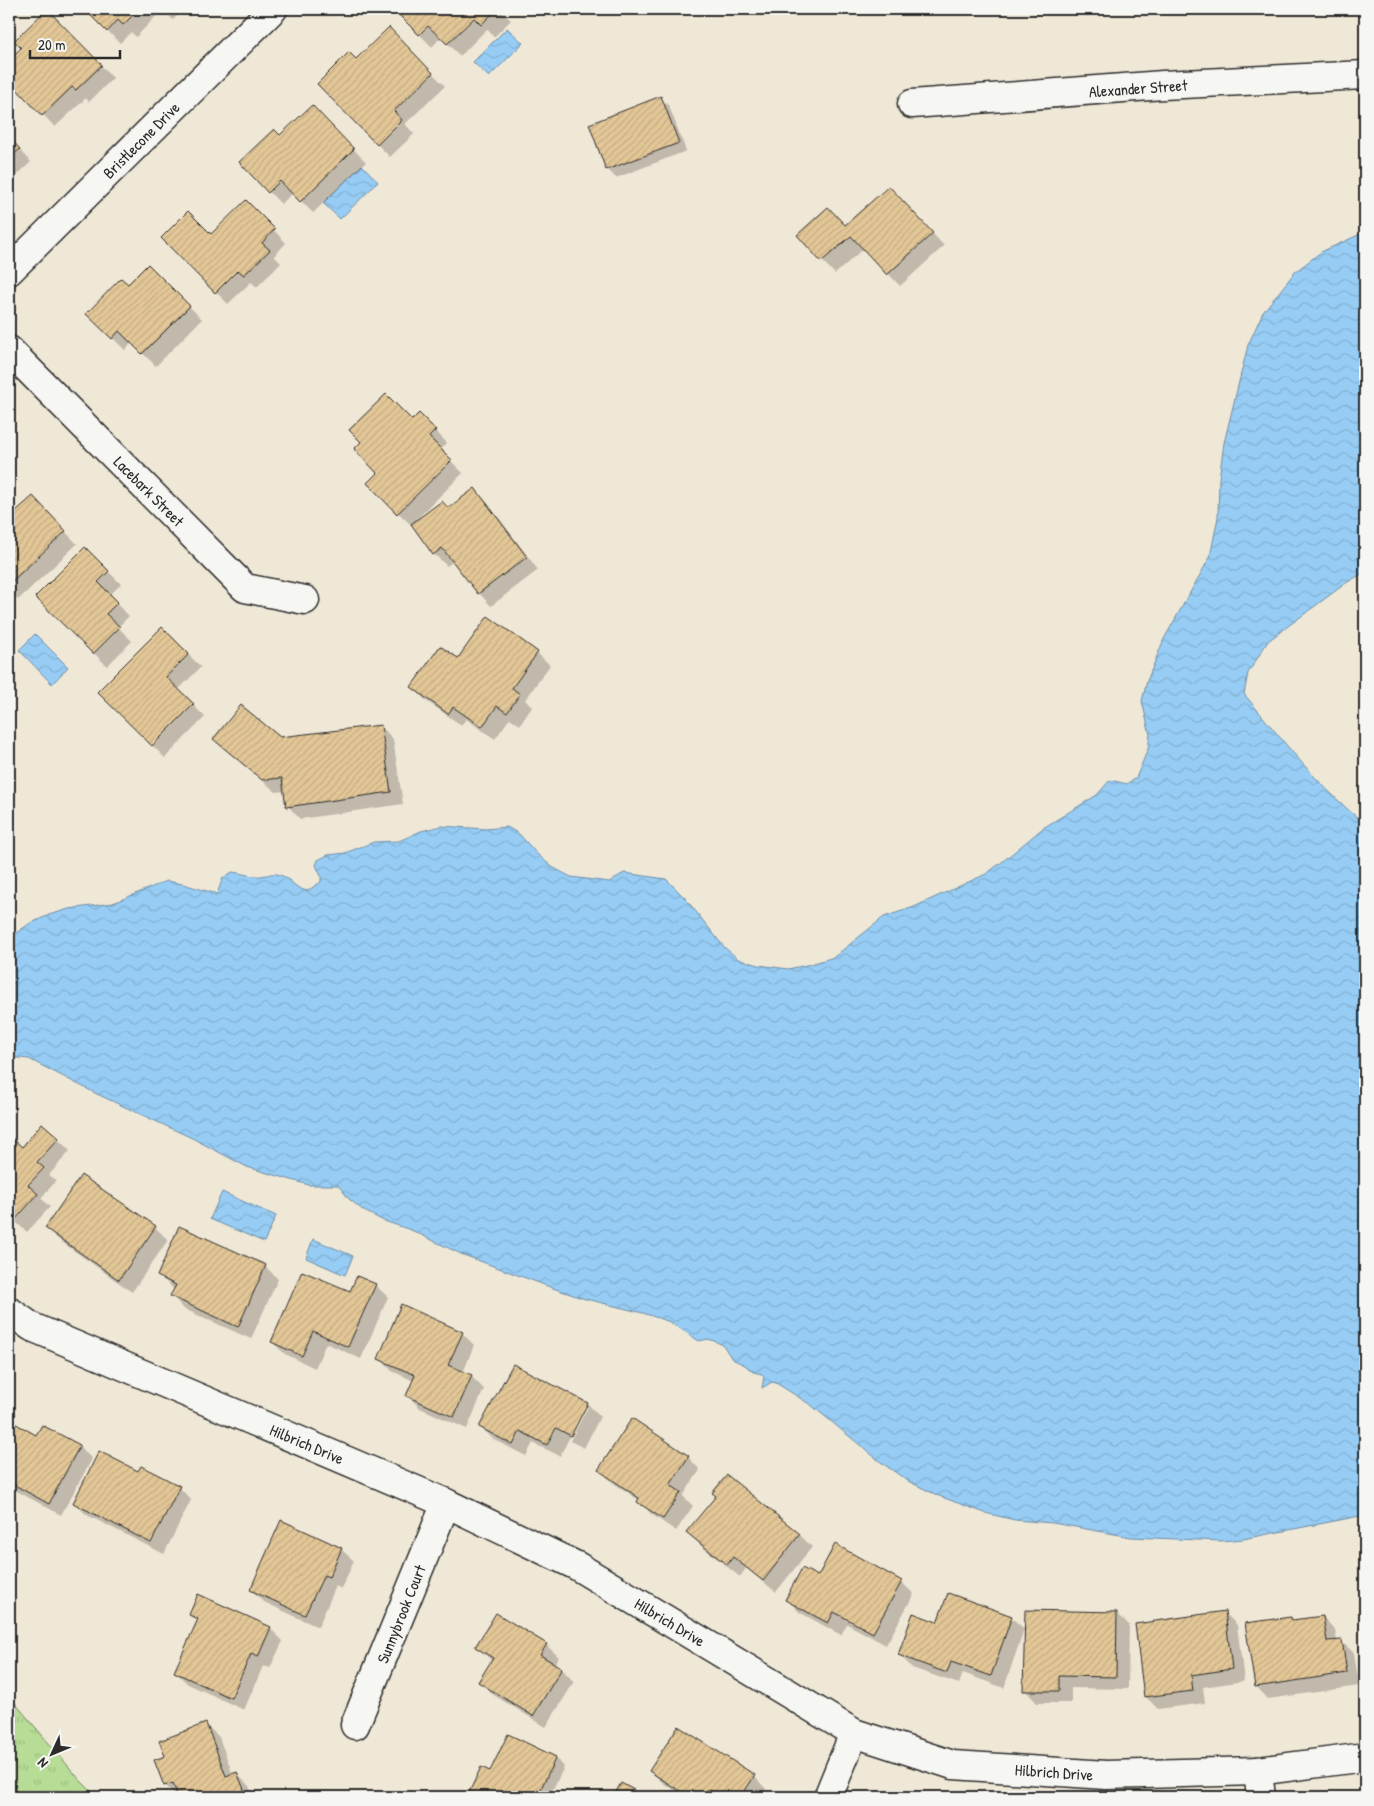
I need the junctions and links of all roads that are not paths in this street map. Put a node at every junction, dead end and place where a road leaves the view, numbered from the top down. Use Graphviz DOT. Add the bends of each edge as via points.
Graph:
graph roads {
  1 [pos="273,9"];
  2 [pos="1365,75"];
  3 [pos="912,104"];
  4 [pos="9,272"];
  5 [pos="9,350"];
  6 [pos="305,600"];
  7 [pos="9,1311"];
  8 [pos="446,1503"];
  9 [pos="355,1725"];
  10 [pos="854,1733"];
  11 [pos="1365,1757"];
  12 [pos="1259,1784"];
  13 [pos="828,1797"];
  1 -- 4 [label="street, Bristlecone Drive"];
  2 -- 3 [label="street, Alexander Street" via="1164,85"];
  5 -- 6 [label="street, Lacebark Street" via="245,588"];
  7 -- 8 [label="street, Hilbrich Drive" via="32,1327"];
  8 -- 9 [label="street, Sunnybrook Court"];
  8 -- 10 [label="street, Hilbrich Drive" via="577,1566"];
  10 -- 12 [label="street, Hilbrich Drive" via="953,1765"];
  10 -- 13 [label="street"];
  11 -- 12 [label="street, Hilbrich Drive"];
}
